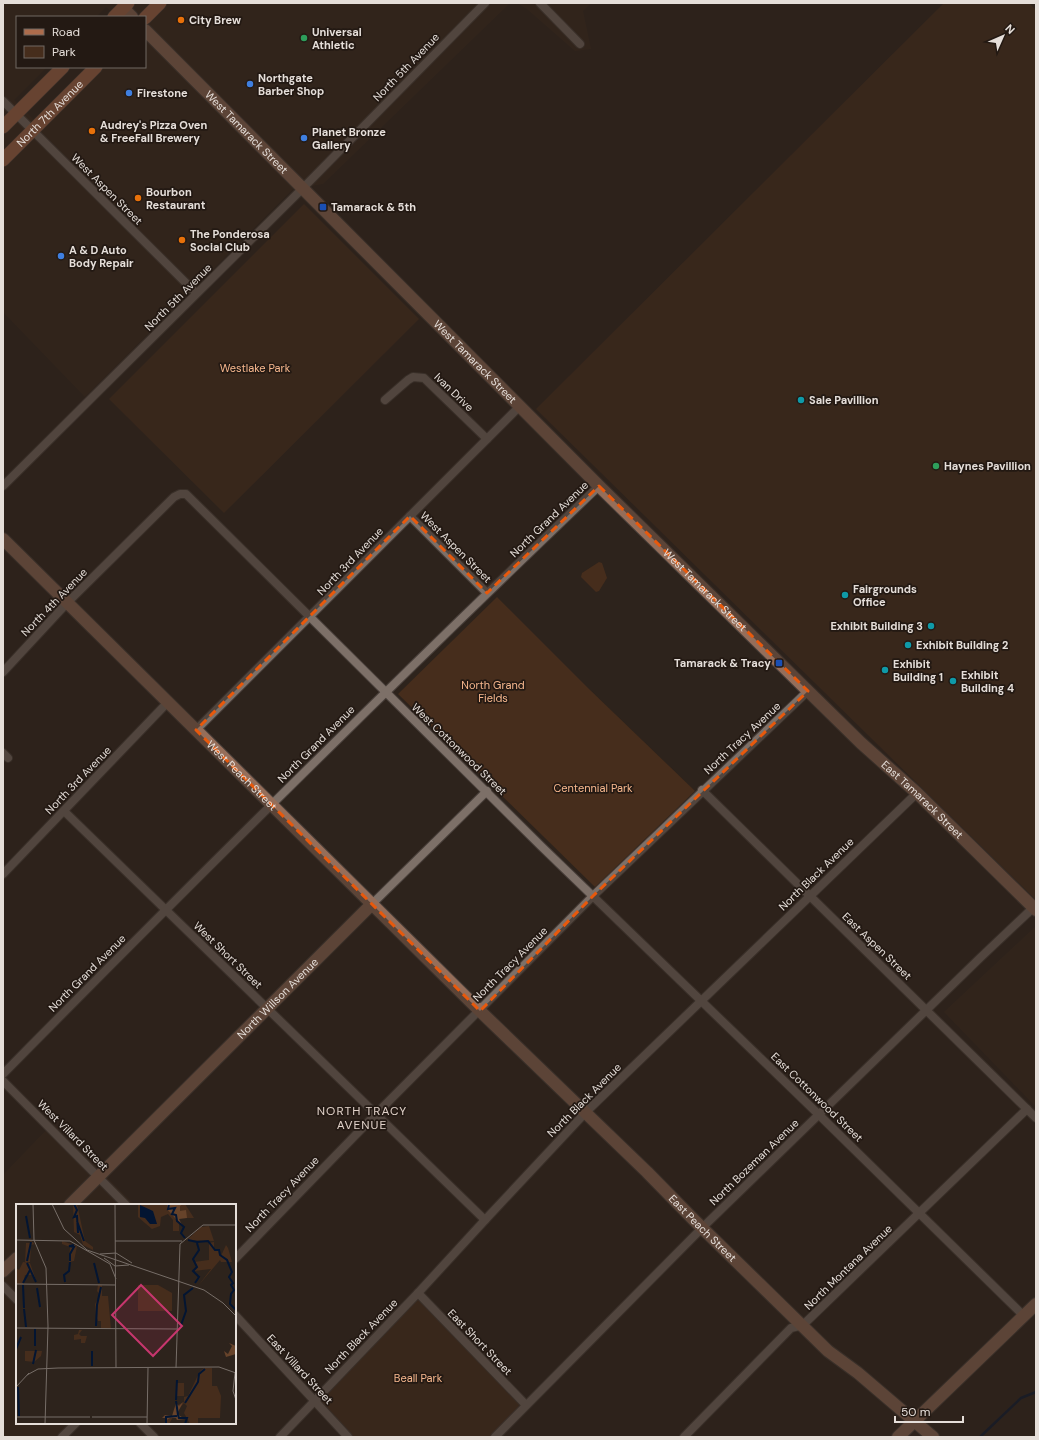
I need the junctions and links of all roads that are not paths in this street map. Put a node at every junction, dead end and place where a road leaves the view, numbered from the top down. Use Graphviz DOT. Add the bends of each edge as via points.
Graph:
graph roads {
  1 [pos="160,3"];
  2 [pos="485,3"];
  3 [pos="540,3"];
  4 [pos="146,17"];
  5 [pos="146,31"];
  6 [pos="580,44"];
  7 [pos="63,68"];
  8 [pos="95,68"];
  9 [pos="3,101"];
  10 [pos="16,114"];
  11 [pos="3,127"];
  12 [pos="33,131"];
  13 [pos="3,160"];
  14 [pos="303,188"];
  15 [pos="196,293"];
  16 [pos="385,400"];
  17 [pos="520,406"];
  18 [pos="487,439"];
  19 [pos="3,486"];
  20 [pos="599,486"];
  21 [pos="410,516"];
  22 [pos="3,540"];
  23 [pos="487,593"];
  24 [pos="67,603"];
  25 [pos="310,618"];
  26 [pos="3,672"];
  27 [pos="808,691"];
  28 [pos="385,692"];
  29 [pos="168,702"];
  30 [pos="196,730"];
  31 [pos="702,790"];
  32 [pos="487,791"];
  33 [pos="917,793"];
  34 [pos="271,804"];
  35 [pos="64,811"];
  36 [pos="3,874"];
  37 [pos="593,896"];
  38 [pos="809,896"];
  39 [pos="372,904"];
  40 [pos="1035,908"];
  41 [pos="165,909"];
  42 [pos="701,1000"];
  43 [pos="267,1008"];
  44 [pos="927,1010"];
  45 [pos="480,1011"];
  46 [pos="3,1074"];
  47 [pos="3,1081"];
  48 [pos="1027,1109"];
  49 [pos="586,1112"];
  50 [pos="376,1114"];
  51 [pos="818,1114"];
  52 [pos="1036,1118"];
  53 [pos="98,1176"];
  54 [pos="71,1204"];
  55 [pos="125,1204"];
  56 [pos="920,1213"];
  57 [pos="485,1220"];
  58 [pos="702,1228"];
  59 [pos="236,1258"];
  60 [pos="16,1259"];
  61 [pos="3,1271"];
  62 [pos="3,1286"];
  63 [pos="418,1293"];
  64 [pos="16,1299"];
  65 [pos="1036,1304"];
  66 [pos="236,1316"];
  67 [pos="1024,1316"];
  68 [pos="802,1325"];
  69 [pos="315,1401"];
  70 [pos="526,1405"];
  71 [pos="916,1421"];
  72 [pos="75,1424"];
  73 [pos="141,1424"];
  74 [pos="62,1437"];
  75 [pos="154,1437"];
  76 [pos="280,1437"];
  77 [pos="348,1437"];
  78 [pos="495,1437"];
  79 [pos="684,1437"];
  80 [pos="898,1437"];
  81 [pos="933,1437"];
  1 -- 4 [label="main road"];
  2 -- 14 [label="street, North 5th Avenue"];
  3 -- 6 [label="street"];
  5 -- 14 [label="street, West Tamarack Street"];
  7 -- 10 [label="main road, North 7th Avenue"];
  8 -- 12 [label="main road, North 7th Avenue"];
  9 -- 10 [label="street, West Aspen Street"];
  10 -- 11 [label="main road, North 7th Avenue"];
  10 -- 12 [label="street, West Aspen Street"];
  12 -- 13 [label="main road, North 7th Avenue"];
  12 -- 15 [label="street, West Aspen Street"];
  14 -- 15 [label="street, North 5th Avenue"];
  14 -- 17 [label="street, West Tamarack Street"];
  15 -- 19 [label="street, North 5th Avenue"];
  16 -- 18 [label="street, Ivan Drive" via="413,377 424,378"];
  17 -- 18 [label="street, North 3rd Avenue"];
  17 -- 20 [label="street, West Tamarack Street"];
  18 -- 21 [label="street, North 3rd Avenue"];
  20 -- 23 [label="street, North Grand Avenue"];
  20 -- 27 [label="street, West Tamarack Street"];
  21 -- 23 [label="street, West Aspen Street"];
  21 -- 25 [label="street, North 3rd Avenue"];
  22 -- 24 [label="street, West Peach Street"];
  23 -- 28 [label="street, North Grand Avenue"];
  24 -- 25 [label="street, North 4th Avenue" via="174,497 186,494"];
  24 -- 26 [label="street, North 4th Avenue"];
  24 -- 29 [label="street, West Peach Street"];
  25 -- 28 [label="street, West Cottonwood Street"];
  25 -- 30 [label="street, North 3rd Avenue"];
  27 -- 31 [label="street, North Tracy Avenue"];
  27 -- 33 [label="street, East Tamarack Street"];
  28 -- 32 [label="street, West Cottonwood Street"];
  28 -- 34 [label="street, North Grand Avenue"];
  29 -- 30 [label="street, West Peach Street"];
  29 -- 35 [label="street, North 3rd Avenue"];
  30 -- 34 [label="street, West Peach Street"];
  31 -- 37 [label="street, North Tracy Avenue"];
  31 -- 38 [label="street, East Aspen Street"];
  32 -- 37 [label="street, West Cottonwood Street"];
  32 -- 39 [label="street, North Willson Avenue"];
  33 -- 38 [label="street, North Black Avenue"];
  33 -- 40 [label="street, East Tamarack Street"];
  34 -- 39 [label="street, West Peach Street"];
  34 -- 41 [label="street, North Grand Avenue"];
  35 -- 36 [label="street, North 3rd Avenue"];
  35 -- 41 [label="street, West Short Street"];
  37 -- 42 [label="street, East Cottonwood Street"];
  37 -- 45 [label="street, North Tracy Avenue"];
  38 -- 42 [label="street, North Black Avenue"];
  38 -- 44 [label="street, East Aspen Street"];
  39 -- 43 [label="street, North Willson Avenue"];
  39 -- 45 [label="street, West Peach Street"];
  40 -- 44 [label="street, North Bozeman Avenue"];
  41 -- 43 [label="street, West Short Street"];
  41 -- 46 [label="street, North Grand Avenue"];
  42 -- 49 [label="street, North Black Avenue"];
  42 -- 51 [label="street, East Cottonwood Street"];
  43 -- 50 [label="street, West Short Street"];
  43 -- 53 [label="street, North Willson Avenue"];
  44 -- 48 [label="street, East Aspen Street"];
  44 -- 51 [label="street, North Bozeman Avenue"];
  45 -- 49 [label="street, East Peach Street"];
  45 -- 50 [label="street, North Tracy Avenue"];
  47 -- 53 [label="street, West Villard Street"];
  48 -- 52 [label="street, East Aspen Street"];
  48 -- 56 [label="street, North Montana Avenue"];
  49 -- 57 [label="street, North Black Avenue"];
  49 -- 58 [label="street, East Peach Street"];
  50 -- 57 [label="street"];
  50 -- 59 [label="street, North Tracy Avenue"];
  51 -- 56 [label="street, East Cottonwood Street"];
  51 -- 58 [label="street, North Bozeman Avenue"];
  53 -- 54 [label="street, North Willson Avenue"];
  53 -- 55 [label="street, West Villard Street"];
  56 -- 67 [label="street, East Cottonwood Street"];
  56 -- 68 [label="street, North Montana Avenue"];
  57 -- 63 [label="street, North Black Avenue"];
  58 -- 68 [label="street, East Peach Street"];
  58 -- 70 [label="street, North Bozeman Avenue"];
  60 -- 61 [label="street"];
  62 -- 64 [label="street"];
  63 -- 69 [label="street, North Black Avenue"];
  63 -- 70 [label="street, East Short Street"];
  65 -- 67 [label="street"];
  66 -- 69 [label="street, East Villard Street"];
  67 -- 71 [label="street"];
  68 -- 71 [label="street, East Peach Street" via="828,1351"];
  68 -- 79 [label="street, North Montana Avenue" via="791,1328"];
  69 -- 76 [label="street, North Black Avenue"];
  69 -- 77 [label="street, East Villard Street"];
  70 -- 78 [label="street, North Bozeman Avenue"];
  71 -- 80 [label="street"];
  71 -- 81 [label="street, East Peach Street"];
  72 -- 74 [label="street"];
  73 -- 75 [label="street"];
}
